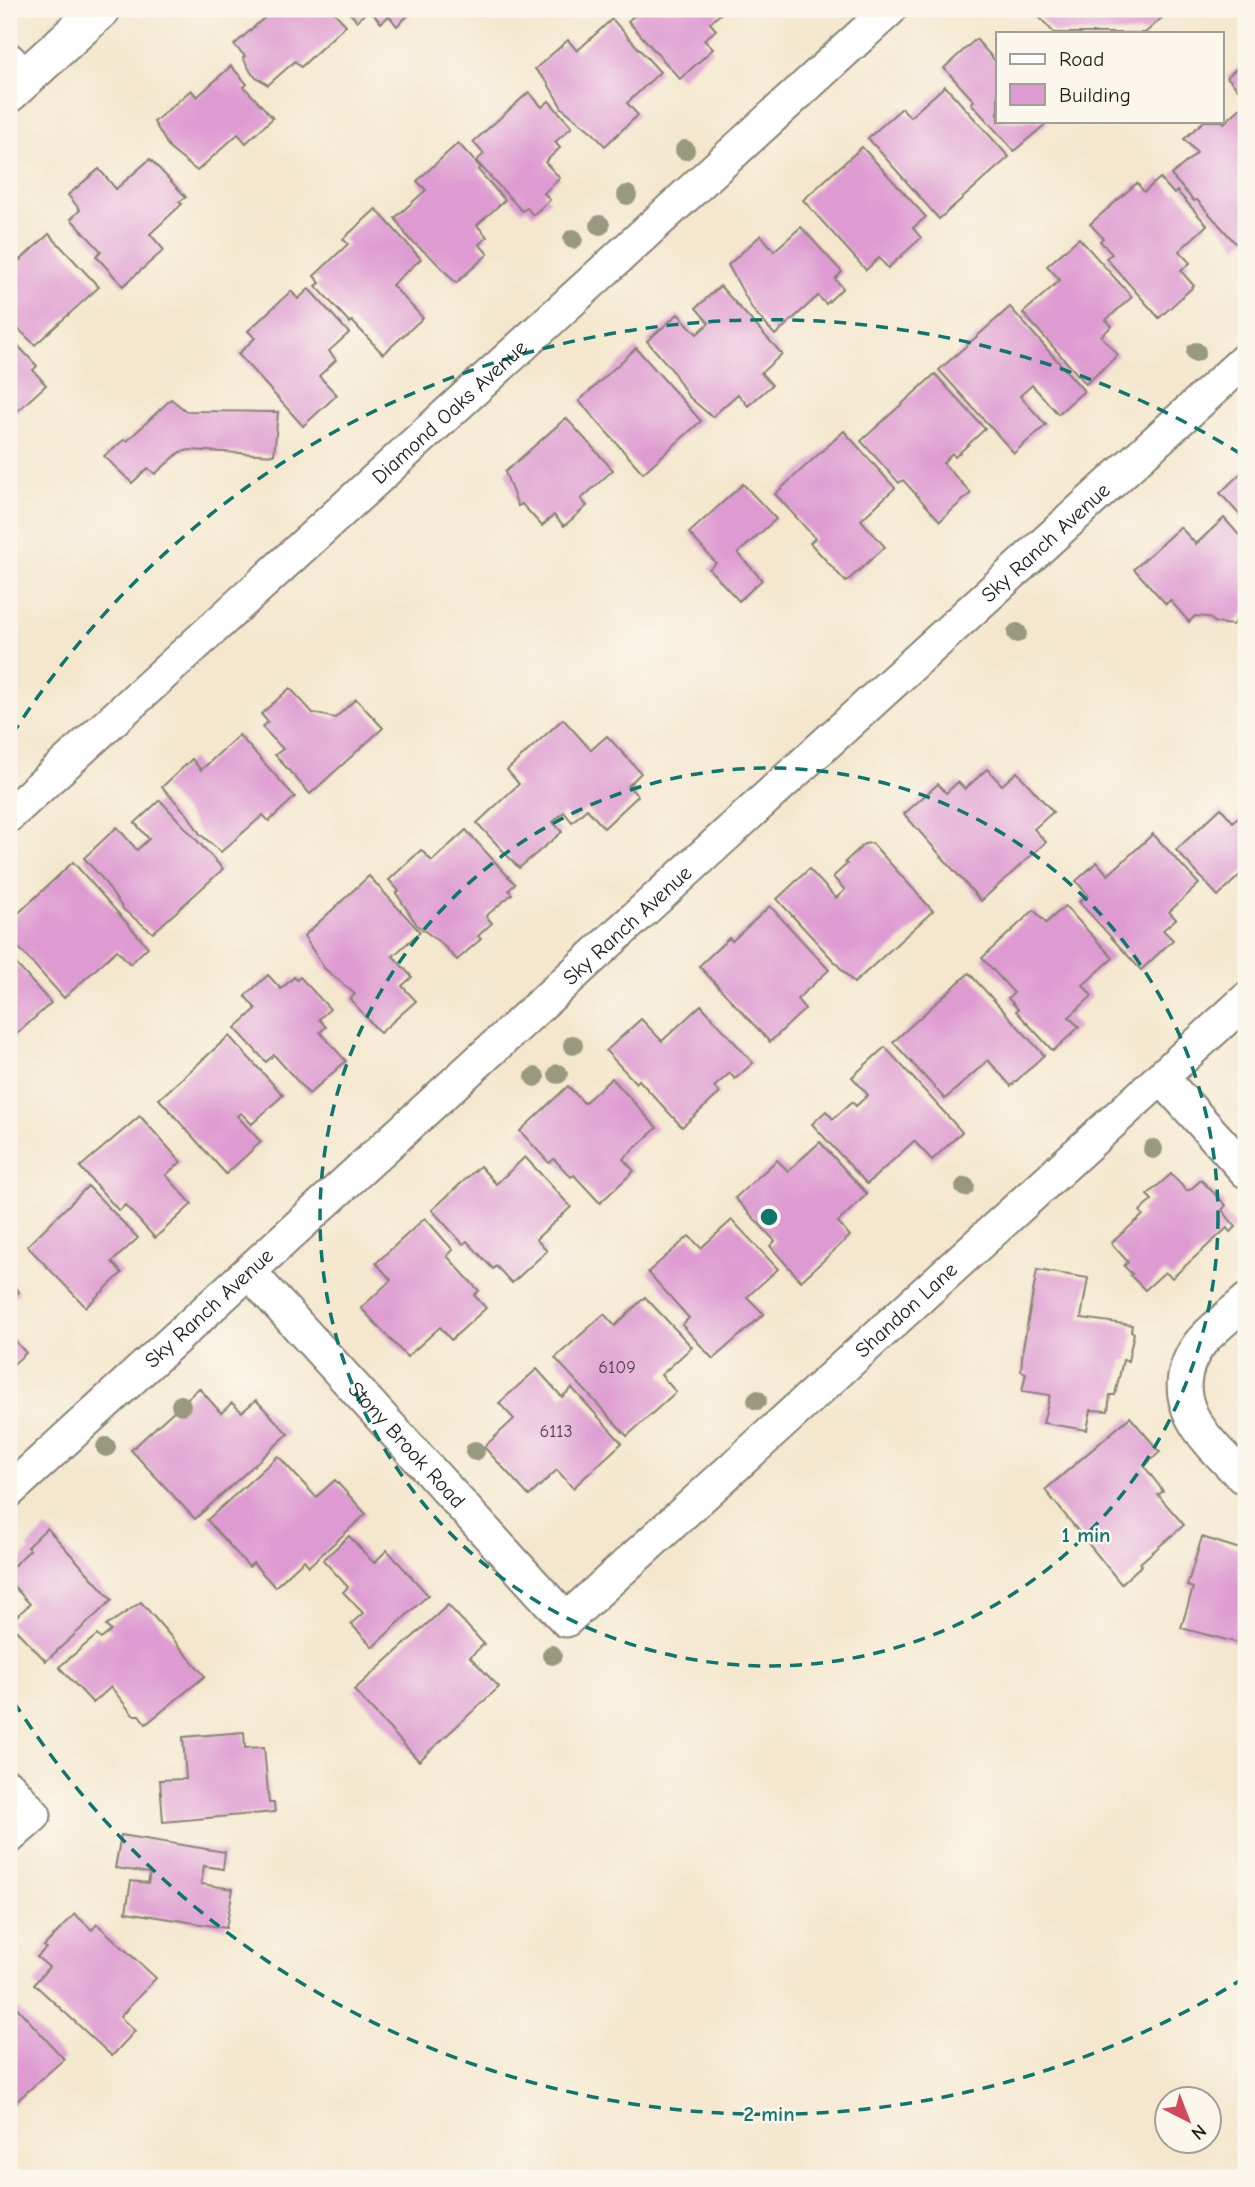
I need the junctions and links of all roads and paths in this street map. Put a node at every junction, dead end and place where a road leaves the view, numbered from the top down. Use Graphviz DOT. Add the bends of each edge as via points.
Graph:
graph roads {
  1 [pos="101,9"];
  2 [pos="890,9"];
  3 [pos="14,77"];
  4 [pos="1246,359"];
  5 [pos="9,815"];
  6 [pos="1246,1000"];
  7 [pos="1161,1077"];
  8 [pos="1246,1171"];
  9 [pos="249,1272"];
  10 [pos="1246,1301"];
  11 [pos="1246,1478"];
  12 [pos="9,1491"];
  13 [pos="566,1620"];
  14 [pos="9,1787"];
  15 [pos="9,1837"];
  1 -- 3 [label="street"];
  2 -- 5 [label="street, Diamond Oaks Avenue"];
  4 -- 9 [label="street, Sky Ranch Avenue"];
  6 -- 7 [label="street, Shandon Lane"];
  7 -- 8 [label="street"];
  7 -- 13 [label="street, Shandon Lane"];
  9 -- 12 [label="street, Sky Ranch Avenue"];
  9 -- 13 [label="street, Stony Brook Road"];
  10 -- 11 [label="street" via="1199,1345 1187,1368 1185,1393 1203,1436"];
  14 -- 15 [label="street" via="34,1815"];
}
